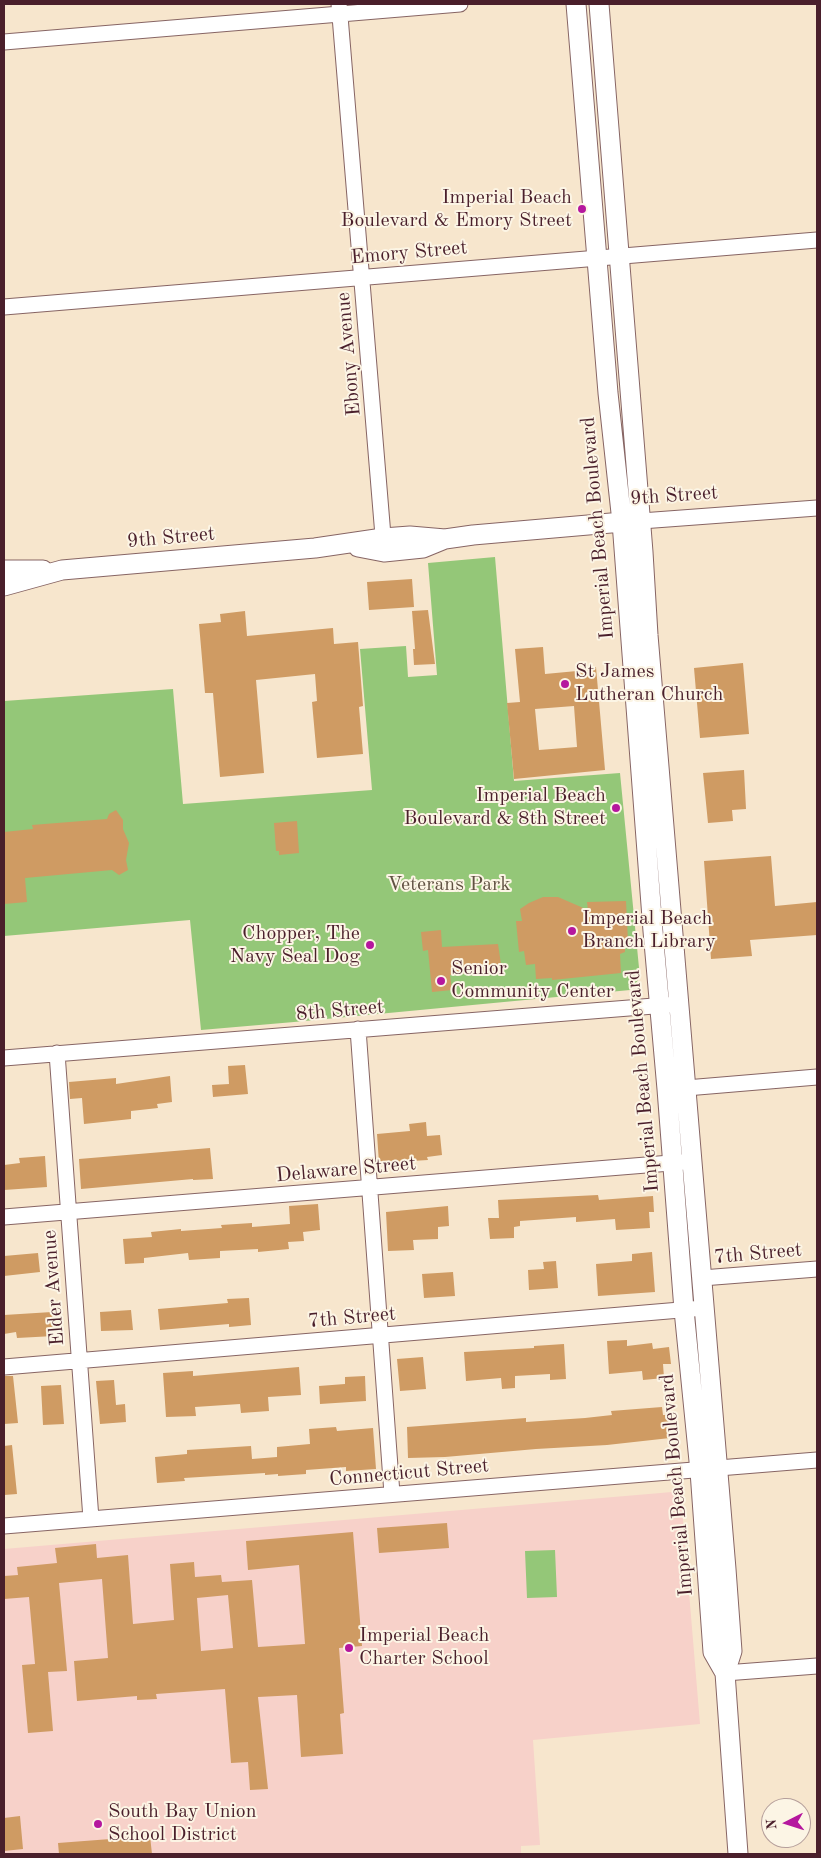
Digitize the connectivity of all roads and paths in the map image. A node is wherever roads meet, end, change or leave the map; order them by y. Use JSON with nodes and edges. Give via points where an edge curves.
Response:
{"nodes":[{"id":1,"x":460,"y":4,"type":"edge"},
{"id":2,"x":576,"y":4,"type":"edge"},
{"id":3,"x":599,"y":4,"type":"edge"},
{"id":4,"x":340,"y":9,"type":"edge"},
{"id":5,"x":4,"y":42,"type":"edge"},
{"id":6,"x":817,"y":240,"type":"edge"},
{"id":7,"x":619,"y":256,"type":"junction"},
{"id":8,"x":598,"y":258,"type":"junction"},
{"id":9,"x":362,"y":277,"type":"junction"},
{"id":10,"x":4,"y":308,"type":"edge"},
{"id":11,"x":817,"y":508,"type":"edge"},
{"id":12,"x":641,"y":521,"type":"junction"},
{"id":13,"x":622,"y":522,"type":"junction"},
{"id":14,"x":384,"y":545,"type":"junction"},
{"id":15,"x":4,"y":570,"type":"edge"},
{"id":16,"x":62,"y":570,"type":"junction"},
{"id":17,"x":4,"y":586,"type":"edge"},
{"id":18,"x":669,"y":1004,"type":"junction"},
{"id":19,"x":358,"y":1029,"type":"junction"},
{"id":20,"x":57,"y":1053,"type":"junction"},
{"id":21,"x":4,"y":1058,"type":"edge"},
{"id":22,"x":817,"y":1077,"type":"edge"},
{"id":23,"x":686,"y":1088,"type":"junction"},
{"id":24,"x":692,"y":1162,"type":"junction"},
{"id":25,"x":673,"y":1163,"type":"junction"},
{"id":26,"x":369,"y":1188,"type":"junction"},
{"id":27,"x":68,"y":1212,"type":"junction"},
{"id":28,"x":4,"y":1217,"type":"edge"},
{"id":29,"x":817,"y":1269,"type":"edge"},
{"id":30,"x":702,"y":1278,"type":"junction"},
{"id":31,"x":704,"y":1308,"type":"junction"},
{"id":32,"x":684,"y":1310,"type":"junction"},
{"id":33,"x":380,"y":1336,"type":"junction"},
{"id":34,"x":79,"y":1361,"type":"junction"},
{"id":35,"x":4,"y":1367,"type":"edge"},
{"id":36,"x":817,"y":1460,"type":"edge"},
{"id":37,"x":709,"y":1470,"type":"junction"},
{"id":38,"x":392,"y":1494,"type":"junction"},
{"id":39,"x":91,"y":1519,"type":"junction"},
{"id":40,"x":4,"y":1526,"type":"edge"},
{"id":41,"x":817,"y":1666,"type":"edge"},
{"id":42,"x":725,"y":1673,"type":"junction"},
{"id":43,"x":738,"y":1854,"type":"edge"}],
"edges":[{"from":1,"to":4,"type":"street"},
{"from":2,"to":8,"type":"main road","name":"Imperial Beach Boulevard"},
{"from":3,"to":7,"type":"main road","name":"Imperial Beach Boulevard"},
{"from":4,"to":5,"type":"street"},
{"from":4,"to":9,"type":"street","name":"Ebony Avenue"},
{"from":6,"to":7,"type":"street","name":"Emory Street"},
{"from":7,"to":8,"type":"street","name":"Emory Street"},
{"from":7,"to":12,"type":"main road","name":"Imperial Beach Boulevard"},
{"from":8,"to":9,"type":"street","name":"Emory Street"},
{"from":8,"to":13,"type":"main road","name":"Imperial Beach Boulevard"},
{"from":9,"to":10,"type":"street","name":"Emory Street"},
{"from":9,"to":14,"type":"street","name":"Ebony Avenue"},
{"from":11,"to":12,"type":"street","name":"9th Street"},
{"from":12,"to":13,"type":"main road","name":"9th Street"},
{"from":12,"to":18,"type":"main road","name":"Imperial Beach Boulevard"},
{"from":13,"to":14,"type":"main road","name":"9th Street","via":[[481,534],[445,539],[423,548]]},
{"from":13,"to":18,"type":"main road","name":"Imperial Beach Boulevard","via":[[653,931]]},
{"from":14,"to":16,"type":"main road","name":"9th Street","via":[[345,545]]},
{"from":15,"to":16,"type":"main road"},
{"from":16,"to":17,"type":"main road","name":"9th Street"},
{"from":18,"to":19,"type":"street","name":"8th Street"},
{"from":18,"to":23,"type":"main road","name":"Imperial Beach Boulevard"},
{"from":18,"to":25,"type":"main road","name":"Imperial Beach Boulevard"},
{"from":19,"to":20,"type":"street","name":"8th Street"},
{"from":19,"to":26,"type":"street"},
{"from":20,"to":21,"type":"street","name":"8th Street"},
{"from":20,"to":27,"type":"street","name":"Elder Avenue"},
{"from":22,"to":23,"type":"street"},
{"from":23,"to":24,"type":"main road","name":"Imperial Beach Boulevard"},
{"from":24,"to":25,"type":"street","name":"Delaware Street"},
{"from":24,"to":30,"type":"main road","name":"Imperial Beach Boulevard"},
{"from":25,"to":26,"type":"street","name":"Delaware Street"},
{"from":25,"to":32,"type":"main road","name":"Imperial Beach Boulevard"},
{"from":26,"to":27,"type":"street","name":"Delaware Street"},
{"from":26,"to":33,"type":"street"},
{"from":27,"to":28,"type":"street","name":"Delaware Street"},
{"from":27,"to":34,"type":"street","name":"Elder Avenue"},
{"from":29,"to":30,"type":"street","name":"7th Street"},
{"from":30,"to":31,"type":"main road","name":"Imperial Beach Boulevard"},
{"from":31,"to":32,"type":"street","name":"7th Street"},
{"from":31,"to":37,"type":"main road","name":"Imperial Beach Boulevard"},
{"from":32,"to":33,"type":"street","name":"7th Street"},
{"from":32,"to":37,"type":"main road","name":"Imperial Beach Boulevard"},
{"from":33,"to":34,"type":"street","name":"7th Street"},
{"from":33,"to":38,"type":"street"},
{"from":34,"to":35,"type":"street","name":"7th Street"},
{"from":34,"to":39,"type":"street","name":"Elder Avenue"},
{"from":36,"to":37,"type":"street","name":"Connecticut Street"},
{"from":37,"to":38,"type":"street","name":"Connecticut Street"},
{"from":37,"to":42,"type":"main road","name":"Imperial Beach Boulevard","via":[[732,1651]]},
{"from":38,"to":39,"type":"street","name":"Connecticut Street"},
{"from":39,"to":40,"type":"street","name":"Connecticut Street"},
{"from":41,"to":42,"type":"street"},
{"from":42,"to":43,"type":"main road","name":"Imperial Beach Boulevard"}]}
